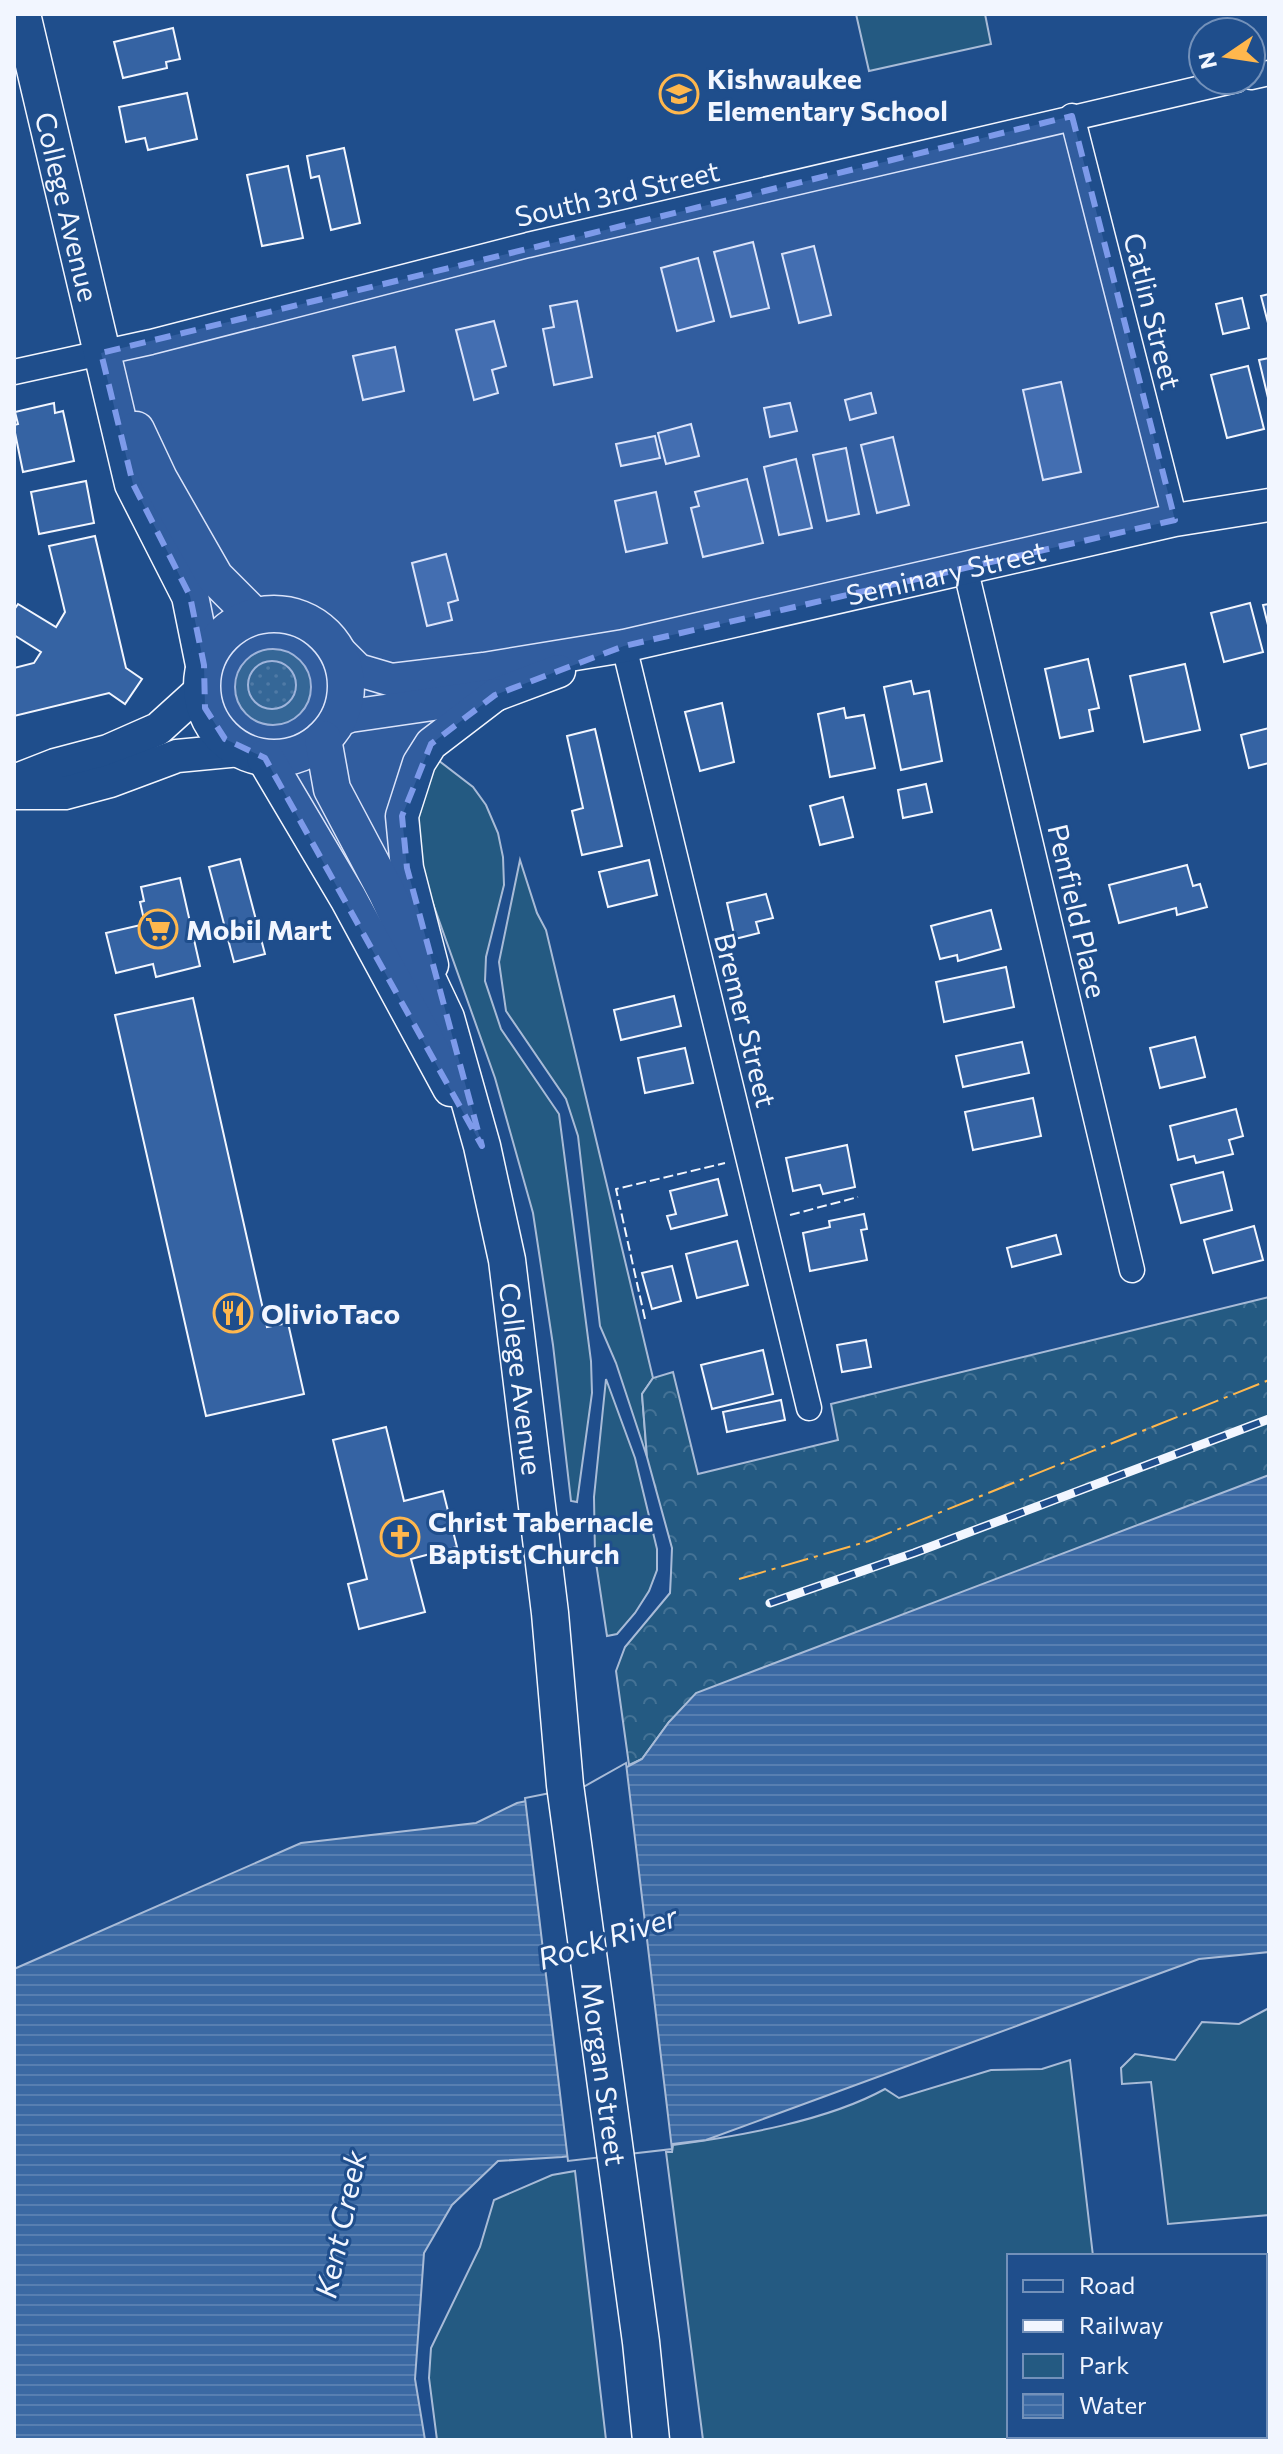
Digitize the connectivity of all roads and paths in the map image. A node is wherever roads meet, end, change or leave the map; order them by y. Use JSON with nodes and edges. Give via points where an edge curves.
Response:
{"nodes":[{"id":1,"x":22,"y":14,"type":"edge"},
{"id":2,"x":1187,"y":91,"type":"edge"},
{"id":3,"x":1072,"y":116,"type":"junction"},
{"id":4,"x":101,"y":353,"type":"junction"},
{"id":5,"x":14,"y":372,"type":"edge"},
{"id":6,"x":1269,"y":505,"type":"edge"},
{"id":7,"x":1175,"y":520,"type":"junction"},
{"id":8,"x":965,"y":567,"type":"junction"},
{"id":9,"x":254,"y":616,"type":"junction"},
{"id":10,"x":334,"y":646,"type":"junction"},
{"id":11,"x":624,"y":646,"type":"junction"},
{"id":12,"x":203,"y":678,"type":"junction"},
{"id":13,"x":495,"y":695,"type":"junction"},
{"id":14,"x":330,"y":730,"type":"junction"},
{"id":15,"x":253,"y":754,"type":"junction"},
{"id":16,"x":14,"y":781,"type":"edge"},
{"id":17,"x":14,"y":793,"type":"edge"},
{"id":18,"x":446,"y":1018,"type":"junction"},
{"id":19,"x":482,"y":1146,"type":"junction"},
{"id":20,"x":1132,"y":1270,"type":"dead end"},
{"id":21,"x":809,"y":1408,"type":"dead end"},
{"id":22,"x":550,"y":1613,"type":"joint"},
{"id":23,"x":651,"y":2440,"type":"edge"}],
"edges":[{"from":1,"to":4,"type":"main road","name":"College Avenue"},
{"from":2,"to":3,"type":"street","name":"South 3rd Street"},
{"from":3,"to":4,"type":"street","name":"South 3rd Street"},
{"from":3,"to":7,"type":"street","name":"Catlin Street"},
{"from":4,"to":5,"type":"street","name":"South 3rd Street"},
{"from":4,"to":9,"type":"main road","name":"College Avenue","via":[[159,479],[215,577]]},
{"from":4,"to":12,"type":"main road","name":"College Avenue","via":[[133,484],[190,596]]},
{"from":6,"to":7,"type":"street","name":"Seminary Street"},
{"from":7,"to":8,"type":"street","name":"Seminary Street"},
{"from":8,"to":11,"type":"street","name":"Seminary Street"},
{"from":8,"to":20,"type":"street","name":"Penfield Place"},
{"from":9,"to":10,"type":"main road","via":[[299,618]]},
{"from":9,"to":12,"type":"main road","via":[[232,626],[215,644]]},
{"from":10,"to":11,"type":"street","name":"Seminary Street","via":[[358,670],[392,680]]},
{"from":10,"to":14,"type":"main road","name":"College Avenue","via":[[346,683],[344,703]]},
{"from":11,"to":13,"type":"street","name":"Seminary Street"},
{"from":11,"to":21,"type":"street","name":"Bremer Street"},
{"from":12,"to":15,"type":"main road","name":"College Avenue","via":[[205,708],[213,725],[225,739]]},
{"from":12,"to":16,"type":"street","via":[[158,729]]},
{"from":13,"to":14,"type":"street","name":"Seminary Street","via":[[350,716]]},
{"from":13,"to":18,"type":"street","via":[[431,744],[419,763],[402,816],[407,868]]},
{"from":14,"to":15,"type":"main road","via":[[306,751],[285,757]]},
{"from":14,"to":18,"type":"main road","name":"College Avenue","via":[[332,789]]},
{"from":15,"to":17,"type":"street","via":[[177,756],[65,793]]},
{"from":15,"to":19,"type":"main road","name":"College Avenue","via":[[348,898]]},
{"from":18,"to":19,"type":"main road","name":"College Avenue"},
{"from":19,"to":22,"type":"main road","name":"College Avenue","via":[[507,1260]]},
{"from":22,"to":23,"type":"main road","name":"Morgan Street","via":[[565,1785]]}]}
